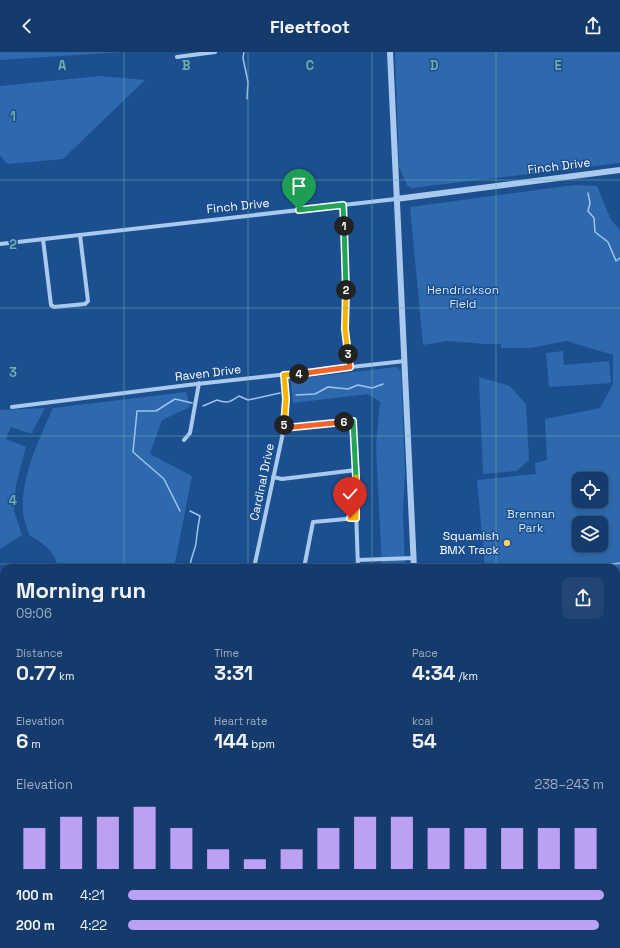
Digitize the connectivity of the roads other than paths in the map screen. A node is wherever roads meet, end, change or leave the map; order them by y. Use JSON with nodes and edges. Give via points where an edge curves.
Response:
{"nodes":[{"id":1,"x":215,"y":52,"type":"edge"},
{"id":2,"x":390,"y":52,"type":"edge"},
{"id":3,"x":177,"y":57,"type":"dead end"},
{"id":4,"x":620,"y":170,"type":"edge"},
{"id":5,"x":396,"y":198,"type":"junction"},
{"id":6,"x":343,"y":205,"type":"junction"},
{"id":7,"x":80,"y":235,"type":"junction"},
{"id":8,"x":43,"y":239,"type":"junction"},
{"id":9,"x":0,"y":244,"type":"edge"},
{"id":10,"x":406,"y":361,"type":"junction"},
{"id":11,"x":350,"y":367,"type":"junction"},
{"id":12,"x":284,"y":375,"type":"junction"},
{"id":13,"x":199,"y":383,"type":"junction"},
{"id":14,"x":12,"y":407,"type":"dead end"},
{"id":15,"x":284,"y":428,"type":"junction"},
{"id":16,"x":184,"y":440,"type":"dead end"},
{"id":17,"x":356,"y":470,"type":"junction"},
{"id":18,"x":273,"y":477,"type":"junction"},
{"id":19,"x":356,"y":518,"type":"junction"},
{"id":20,"x":414,"y":558,"type":"junction"},
{"id":21,"x":358,"y":560,"type":"junction"},
{"id":22,"x":255,"y":564,"type":"edge"},
{"id":23,"x":305,"y":564,"type":"edge"},
{"id":24,"x":358,"y":564,"type":"edge"},
{"id":25,"x":414,"y":564,"type":"edge"}],
"edges":[{"from":1,"to":3,"type":"street"},
{"from":2,"to":5,"type":"street"},
{"from":4,"to":5,"type":"street","name":"Finch Drive"},
{"from":5,"to":6,"type":"street","name":"Finch Drive"},
{"from":5,"to":10,"type":"street"},
{"from":6,"to":7,"type":"street","name":"Finch Drive"},
{"from":6,"to":11,"type":"street","via":[[345,329]]},
{"from":7,"to":8,"type":"street","name":"Finch Drive"},
{"from":7,"to":8,"type":"street","via":[[88,301],[85,304],[54,308],[51,305]]},
{"from":8,"to":9,"type":"street","name":"Finch Drive"},
{"from":10,"to":11,"type":"street","name":"Raven Drive"},
{"from":10,"to":20,"type":"street"},
{"from":11,"to":12,"type":"street","name":"Raven Drive"},
{"from":12,"to":13,"type":"street","name":"Raven Drive"},
{"from":12,"to":15,"type":"street","name":"Cardinal Drive"},
{"from":13,"to":14,"type":"street","name":"Raven Drive"},
{"from":13,"to":16,"type":"street","via":[[190,433]]},
{"from":15,"to":17,"type":"street","via":[[353,421]]},
{"from":15,"to":18,"type":"street","name":"Cardinal Drive"},
{"from":17,"to":18,"type":"street","via":[[282,479]]},
{"from":17,"to":19,"type":"street"},
{"from":18,"to":22,"type":"street","name":"Cardinal Drive"},
{"from":19,"to":21,"type":"street"},
{"from":19,"to":23,"type":"street","via":[[313,522]]},
{"from":20,"to":21,"type":"street"},
{"from":20,"to":25,"type":"street"},
{"from":21,"to":24,"type":"street"}]}
